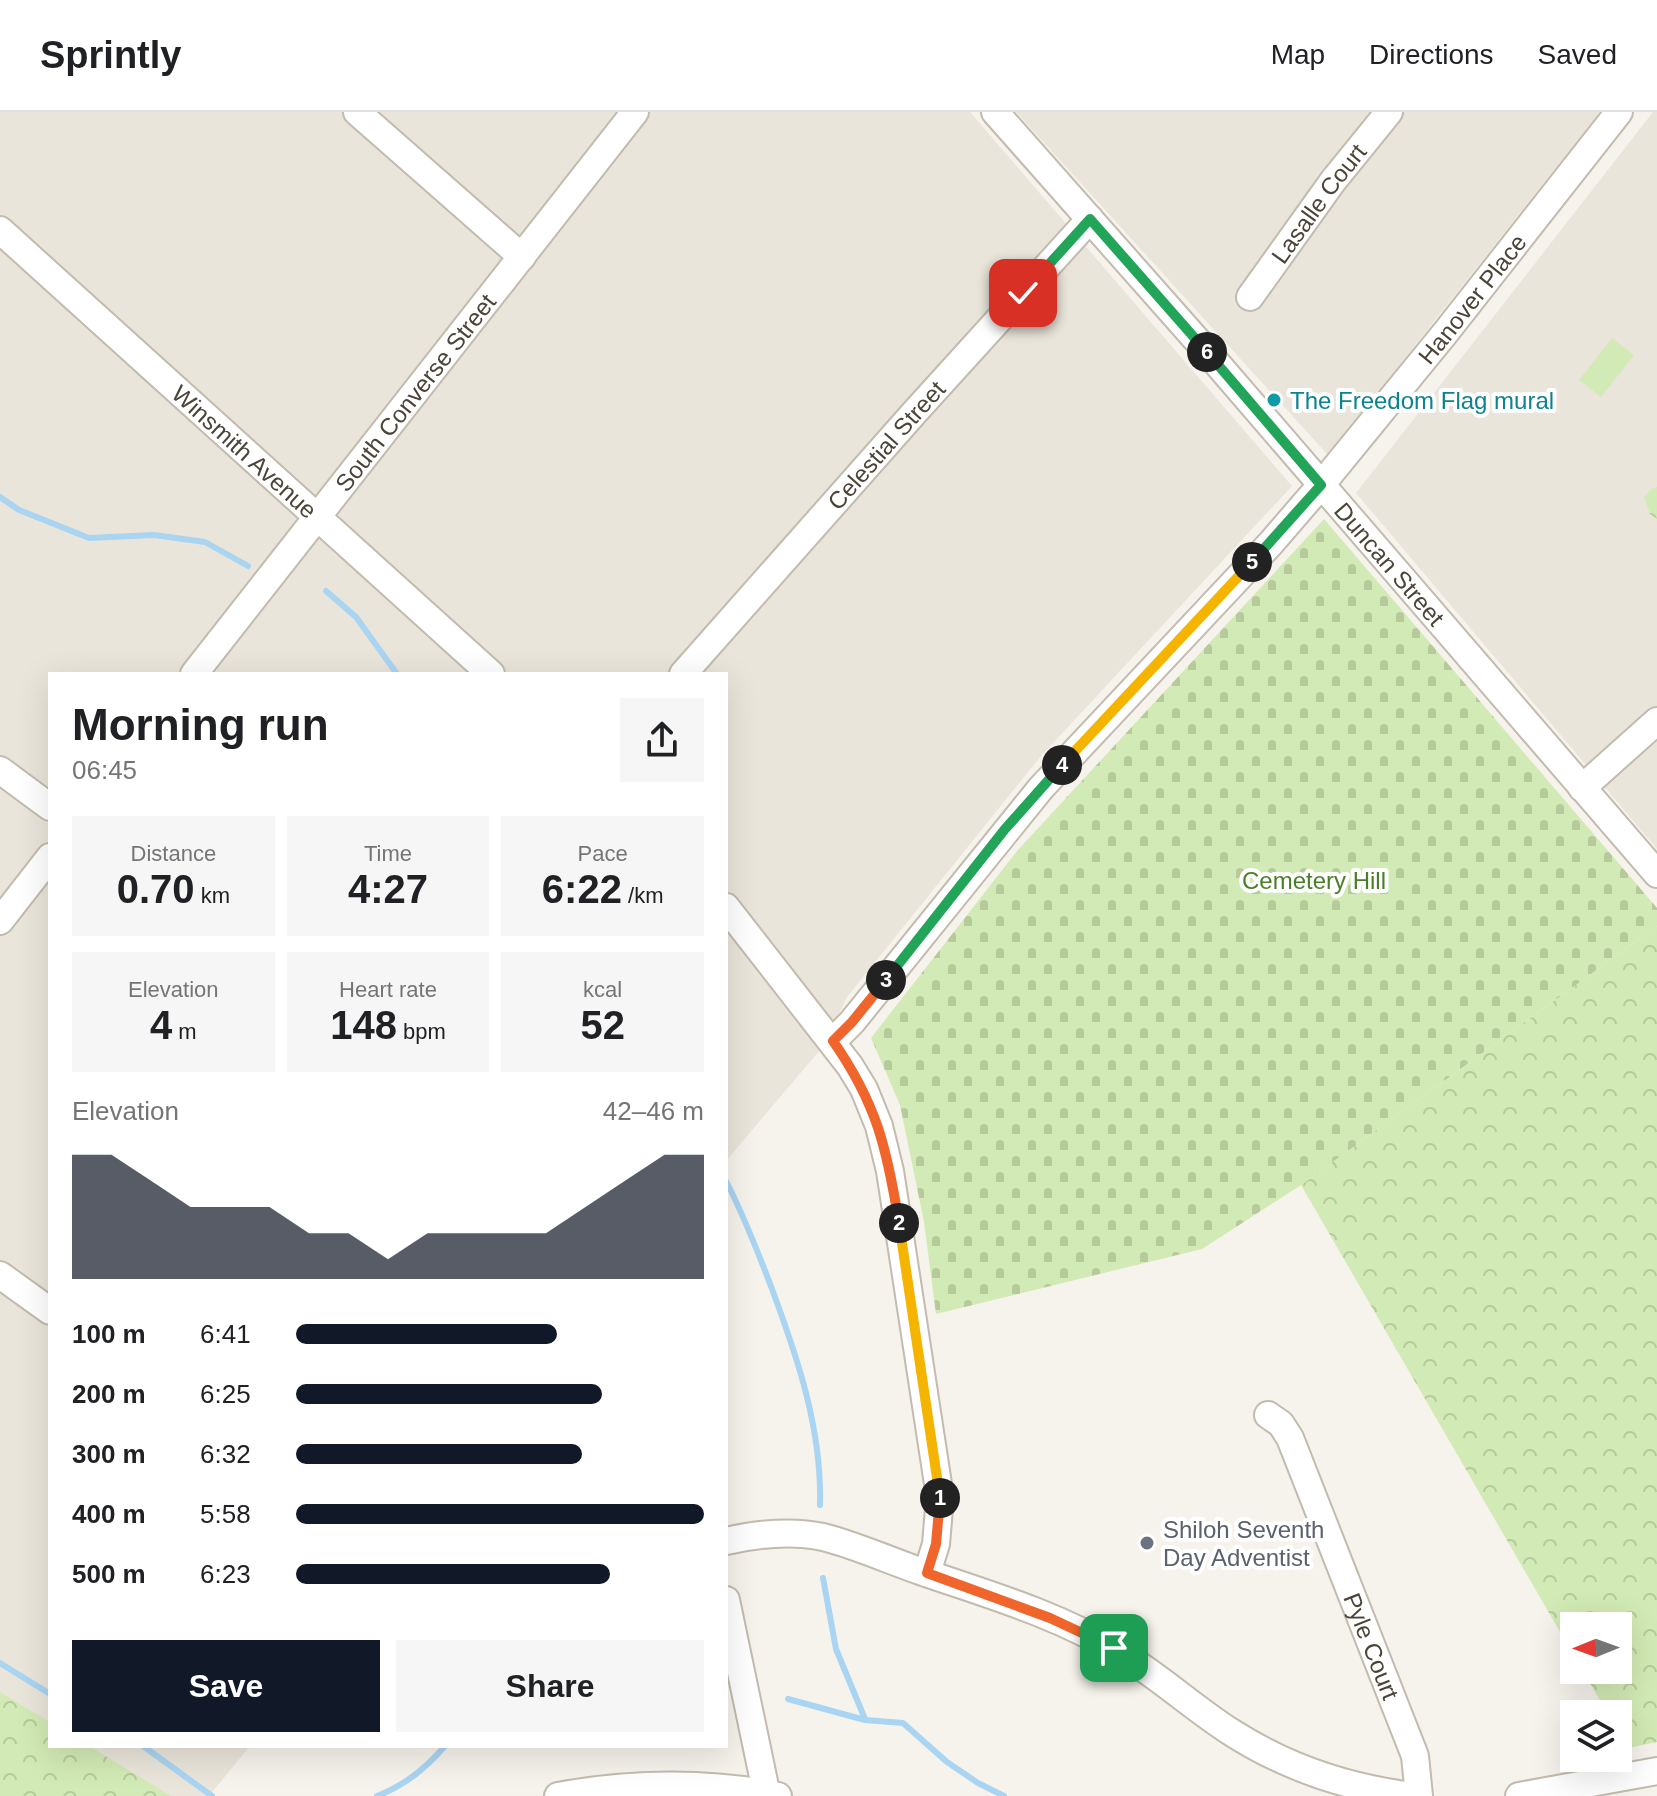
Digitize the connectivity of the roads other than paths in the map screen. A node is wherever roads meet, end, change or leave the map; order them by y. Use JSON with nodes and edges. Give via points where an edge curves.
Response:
{"nodes":[{"id":1,"x":357,"y":112,"type":"edge"},
{"id":2,"x":635,"y":112,"type":"edge"},
{"id":3,"x":1389,"y":112,"type":"edge"},
{"id":4,"x":1619,"y":112,"type":"edge"},
{"id":5,"x":1004,"y":115,"type":"edge"},
{"id":6,"x":1090,"y":219,"type":"junction"},
{"id":7,"x":0,"y":230,"type":"edge"},
{"id":8,"x":522,"y":257,"type":"junction"},
{"id":9,"x":1250,"y":297,"type":"dead end"},
{"id":10,"x":1321,"y":485,"type":"junction"},
{"id":11,"x":317,"y":517,"type":"junction"},
{"id":12,"x":196,"y":672,"type":"edge"},
{"id":13,"x":489,"y":672,"type":"edge"},
{"id":14,"x":685,"y":672,"type":"edge"},
{"id":15,"x":1657,"y":721,"type":"edge"},
{"id":16,"x":0,"y":770,"type":"edge"},
{"id":17,"x":1582,"y":788,"type":"junction"},
{"id":18,"x":48,"y":806,"type":"edge"},
{"id":19,"x":48,"y":860,"type":"edge"},
{"id":20,"x":1657,"y":874,"type":"edge"},
{"id":21,"x":728,"y":910,"type":"edge"},
{"id":22,"x":0,"y":921,"type":"edge"},
{"id":23,"x":833,"y":1041,"type":"junction"},
{"id":24,"x":0,"y":1275,"type":"edge"},
{"id":25,"x":48,"y":1310,"type":"edge"},
{"id":26,"x":1268,"y":1415,"type":"dead end"},
{"id":27,"x":728,"y":1541,"type":"edge"},
{"id":28,"x":927,"y":1573,"type":"junction"},
{"id":29,"x":728,"y":1609,"type":"edge"},
{"id":30,"x":1657,"y":1771,"type":"edge"},
{"id":31,"x":770,"y":1795,"type":"edge"},
{"id":32,"x":558,"y":1796,"type":"edge"},
{"id":33,"x":1416,"y":1796,"type":"edge"},
{"id":34,"x":1519,"y":1796,"type":"edge"}],
"edges":[{"from":1,"to":8,"type":"street"},
{"from":2,"to":8,"type":"street","name":"South Converse Street"},
{"from":3,"to":9,"type":"street","name":"Lasalle Court"},
{"from":4,"to":10,"type":"street","name":"Hanover Place"},
{"from":5,"to":6,"type":"street","name":"Duncan Street"},
{"from":6,"to":10,"type":"street","name":"Duncan Street"},
{"from":6,"to":14,"type":"street","name":"Celestial Street"},
{"from":7,"to":11,"type":"street","name":"Winsmith Avenue"},
{"from":8,"to":11,"type":"street","name":"South Converse Street"},
{"from":10,"to":17,"type":"street","name":"Duncan Street"},
{"from":10,"to":23,"type":"street","name":"Hanover Place","via":[[1041,788]]},
{"from":11,"to":12,"type":"street","name":"South Converse Street"},
{"from":11,"to":13,"type":"street","name":"Winsmith Avenue"},
{"from":15,"to":17,"type":"street"},
{"from":16,"to":18,"type":"street"},
{"from":17,"to":20,"type":"street","name":"Duncan Street"},
{"from":19,"to":22,"type":"street"},
{"from":21,"to":23,"type":"street"},
{"from":23,"to":28,"type":"street","via":[[864,1089],[890,1171],[940,1497]]},
{"from":24,"to":25,"type":"street"},
{"from":26,"to":33,"type":"street","name":"Pyle Court","via":[[1287,1431],[1415,1756]]},
{"from":27,"to":28,"type":"street","via":[[771,1534],[822,1537]]},
{"from":28,"to":33,"type":"street","via":[[1050,1618],[1114,1648],[1229,1731],[1306,1771],[1348,1785]]},
{"from":29,"to":31,"type":"street"},
{"from":30,"to":34,"type":"street"},
{"from":31,"to":32,"type":"street","via":[[671,1785]]}]}
